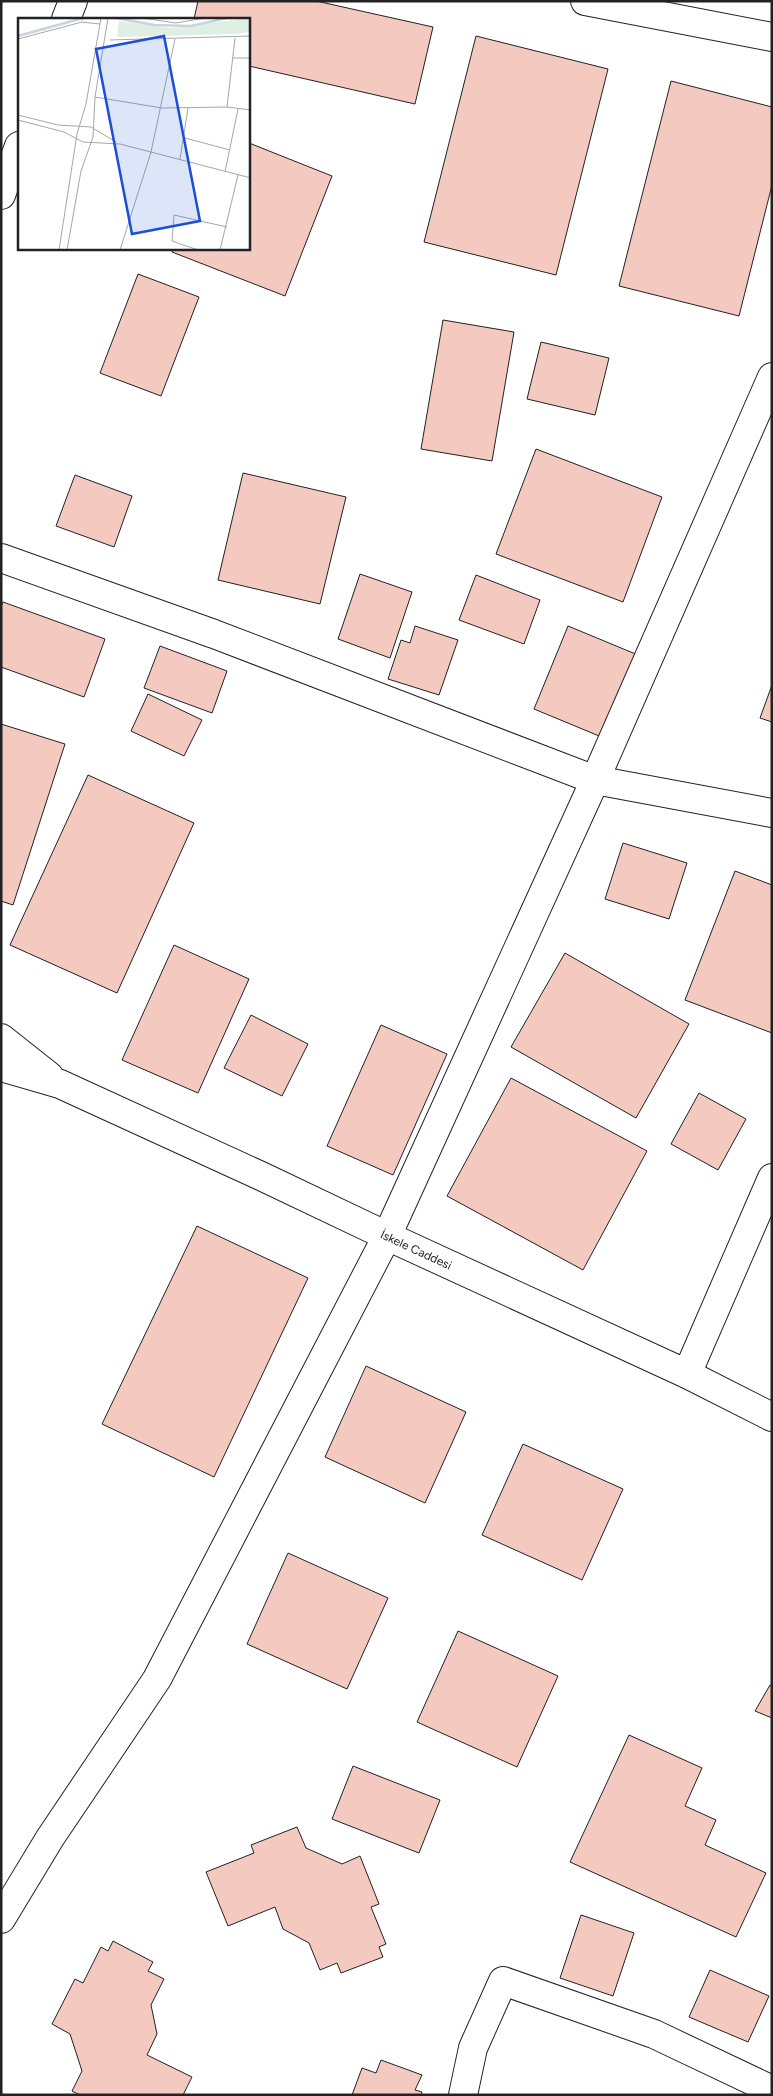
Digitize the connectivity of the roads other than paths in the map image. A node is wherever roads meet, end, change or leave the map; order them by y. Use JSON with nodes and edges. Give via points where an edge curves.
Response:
{"nodes":[{"id":1,"x":73,"y":1,"type":"edge"},
{"id":2,"x":585,"y":1,"type":"edge"},
{"id":3,"x":66,"y":18,"type":"edge"},
{"id":4,"x":772,"y":38,"type":"edge"},
{"id":5,"x":18,"y":149,"type":"edge"},
{"id":6,"x":1,"y":195,"type":"edge"},
{"id":7,"x":772,"y":377,"type":"edge"},
{"id":8,"x":1,"y":558,"type":"edge"},
{"id":9,"x":595,"y":780,"type":"junction"},
{"id":10,"x":772,"y":813,"type":"edge"},
{"id":11,"x":1,"y":1038,"type":"edge"},
{"id":12,"x":1,"y":1067,"type":"edge"},
{"id":13,"x":60,"y":1084,"type":"junction"},
{"id":14,"x":772,"y":1178,"type":"edge"},
{"id":15,"x":387,"y":1236,"type":"junction"},
{"id":16,"x":687,"y":1374,"type":"junction"},
{"id":17,"x":772,"y":1417,"type":"edge"},
{"id":18,"x":1,"y":1919,"type":"edge"},
{"id":19,"x":772,"y":2090,"type":"edge"},
{"id":20,"x":463,"y":2095,"type":"edge"}],
"edges":[{"from":1,"to":3,"type":"main road"},
{"from":2,"to":4,"type":"main road"},
{"from":5,"to":6,"type":"main road"},
{"from":7,"to":9,"type":"main road"},
{"from":8,"to":9,"type":"main road","via":[[214,634]]},
{"from":9,"to":10,"type":"main road"},
{"from":9,"to":15,"type":"main road"},
{"from":11,"to":13,"type":"main road"},
{"from":12,"to":13,"type":"main road"},
{"from":13,"to":15,"type":"main road","name":"İskele Caddesi"},
{"from":14,"to":16,"type":"main road"},
{"from":15,"to":16,"type":"main road","name":"İskele Caddesi"},
{"from":15,"to":18,"type":"main road","via":[[157,1679],[50,1838]]},
{"from":16,"to":17,"type":"main road","name":"İskele Caddesi"},
{"from":19,"to":20,"type":"main road","via":[[654,2034],[503,1981],[473,2048]]}]}
